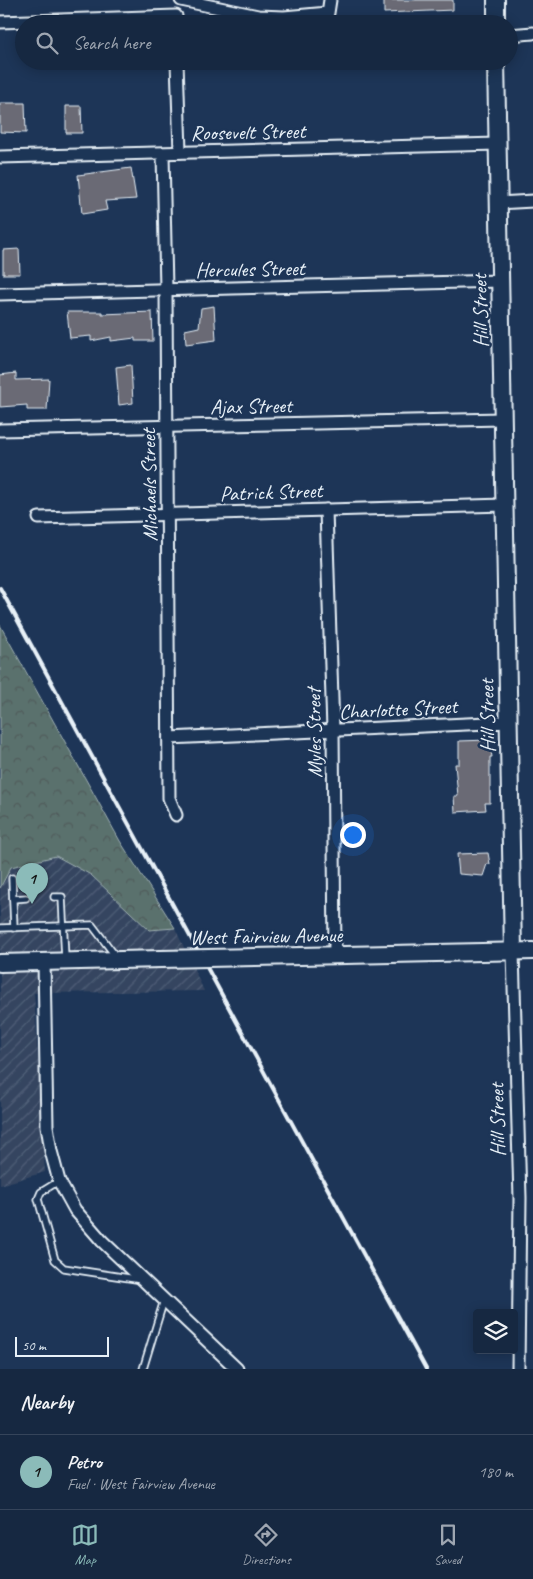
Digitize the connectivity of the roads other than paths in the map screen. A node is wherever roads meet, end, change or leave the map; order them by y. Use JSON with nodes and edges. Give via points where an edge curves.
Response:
{"nodes":[{"id":1,"x":180,"y":0,"type":"edge"},
{"id":2,"x":330,"y":0,"type":"edge"},
{"id":3,"x":496,"y":0,"type":"edge"},
{"id":4,"x":177,"y":15,"type":"edge"},
{"id":5,"x":253,"y":15,"type":"edge"},
{"id":6,"x":306,"y":15,"type":"edge"},
{"id":7,"x":496,"y":15,"type":"edge"},
{"id":8,"x":0,"y":22,"type":"edge"},
{"id":9,"x":15,"y":22,"type":"edge"},
{"id":10,"x":533,"y":33,"type":"edge"},
{"id":11,"x":518,"y":34,"type":"edge"},
{"id":12,"x":177,"y":70,"type":"edge"},
{"id":13,"x":496,"y":70,"type":"edge"},
{"id":14,"x":498,"y":144,"type":"junction"},
{"id":15,"x":180,"y":152,"type":"junction"},
{"id":16,"x":163,"y":154,"type":"junction"},
{"id":17,"x":0,"y":157,"type":"edge"},
{"id":18,"x":533,"y":201,"type":"edge"},
{"id":19,"x":499,"y":203,"type":"junction"},
{"id":20,"x":501,"y":281,"type":"junction"},
{"id":21,"x":166,"y":289,"type":"junction"},
{"id":22,"x":0,"y":294,"type":"edge"},
{"id":23,"x":502,"y":420,"type":"junction"},
{"id":24,"x":167,"y":427,"type":"junction"},
{"id":25,"x":0,"y":430,"type":"edge"},
{"id":26,"x":504,"y":505,"type":"junction"},
{"id":27,"x":326,"y":510,"type":"junction"},
{"id":28,"x":168,"y":514,"type":"junction"},
{"id":29,"x":39,"y":518,"type":"dead end"},
{"id":30,"x":509,"y":722,"type":"junction"},
{"id":31,"x":333,"y":730,"type":"junction"},
{"id":32,"x":169,"y":738,"type":"junction"},
{"id":33,"x":176,"y":815,"type":"dead end"},
{"id":34,"x":12,"y":878,"type":"dead end"},
{"id":35,"x":54,"y":897,"type":"dead end"},
{"id":36,"x":13,"y":898,"type":"junction"},
{"id":37,"x":26,"y":898,"type":"dead end"},
{"id":38,"x":63,"y":926,"type":"junction"},
{"id":39,"x":0,"y":928,"type":"edge"},
{"id":40,"x":14,"y":928,"type":"junction"},
{"id":41,"x":533,"y":951,"type":"edge"},
{"id":42,"x":514,"y":952,"type":"junction"},
{"id":43,"x":336,"y":955,"type":"junction"},
{"id":44,"x":118,"y":960,"type":"junction"},
{"id":45,"x":65,"y":961,"type":"junction"},
{"id":46,"x":44,"y":962,"type":"junction"},
{"id":47,"x":0,"y":963,"type":"edge"},
{"id":48,"x":59,"y":1181,"type":"junction"},
{"id":49,"x":143,"y":1280,"type":"junction"},
{"id":50,"x":164,"y":1300,"type":"junction"},
{"id":51,"x":143,"y":1369,"type":"edge"},
{"id":52,"x":237,"y":1369,"type":"edge"},
{"id":53,"x":518,"y":1369,"type":"edge"}],
"edges":[{"from":1,"to":4,"type":"street"},
{"from":1,"to":5,"type":"street"},
{"from":2,"to":6,"type":"street","via":[[328,13]]},
{"from":3,"to":7,"type":"street"},
{"from":8,"to":9,"type":"street"},
{"from":10,"to":11,"type":"street"},
{"from":12,"to":15,"type":"street"},
{"from":13,"to":14,"type":"street","name":"Hill Street"},
{"from":14,"to":15,"type":"street","name":"Roosevelt Street"},
{"from":14,"to":19,"type":"street","name":"Hill Street"},
{"from":15,"to":16,"type":"street","name":"Roosevelt Street"},
{"from":16,"to":17,"type":"street","name":"Roosevelt Street"},
{"from":16,"to":21,"type":"street","name":"Michaels Street"},
{"from":18,"to":19,"type":"street"},
{"from":19,"to":20,"type":"street","name":"Hill Street"},
{"from":20,"to":21,"type":"street","name":"Hercules Street"},
{"from":20,"to":23,"type":"street","name":"Hill Street"},
{"from":21,"to":22,"type":"street","name":"Hercules Street"},
{"from":21,"to":24,"type":"street","name":"Michaels Street"},
{"from":23,"to":24,"type":"street","name":"Ajax Street"},
{"from":23,"to":26,"type":"street","name":"Hill Street"},
{"from":24,"to":25,"type":"street","name":"Ajax Street"},
{"from":24,"to":28,"type":"street","name":"Michaels Street"},
{"from":26,"to":27,"type":"street","name":"Patrick Street"},
{"from":26,"to":30,"type":"street","name":"Hill Street"},
{"from":27,"to":28,"type":"street","name":"Patrick Street"},
{"from":27,"to":31,"type":"street","name":"Myles Street"},
{"from":28,"to":29,"type":"street","name":"Patrick Street"},
{"from":28,"to":32,"type":"street","name":"Michaels Street"},
{"from":30,"to":31,"type":"street","name":"Charlotte Street"},
{"from":30,"to":42,"type":"street","name":"Hill Street"},
{"from":31,"to":32,"type":"street","name":"Charlotte Street"},
{"from":31,"to":43,"type":"street","name":"Myles Street"},
{"from":32,"to":33,"type":"street","name":"Michaels Street","via":[[169,798]]},
{"from":34,"to":36,"type":"lane"},
{"from":35,"to":38,"type":"lane","via":[[62,897]]},
{"from":36,"to":37,"type":"lane"},
{"from":36,"to":40,"type":"lane"},
{"from":38,"to":40,"type":"lane"},
{"from":38,"to":44,"type":"lane","via":[[92,925]]},
{"from":38,"to":45,"type":"lane"},
{"from":39,"to":40,"type":"lane"},
{"from":41,"to":42,"type":"street","name":"West Fairview Avenue"},
{"from":42,"to":43,"type":"street","name":"West Fairview Avenue"},
{"from":42,"to":53,"type":"street","name":"Hill Street","via":[[520,1198]]},
{"from":43,"to":44,"type":"street","name":"West Fairview Avenue","bridge":true},
{"from":44,"to":45,"type":"street","name":"West Fairview Avenue"},
{"from":45,"to":46,"type":"street","name":"West Fairview Avenue"},
{"from":46,"to":47,"type":"street","name":"West Fairview Avenue"},
{"from":46,"to":48,"type":"street","via":[[47,1126]]},
{"from":48,"to":49,"type":"street","via":[[75,1210]]},
{"from":48,"to":49,"type":"lane","via":[[41,1192],[38,1199],[55,1260],[71,1270]]},
{"from":49,"to":50,"type":"street"},
{"from":50,"to":51,"type":"lane"},
{"from":50,"to":52,"type":"street"}]}
